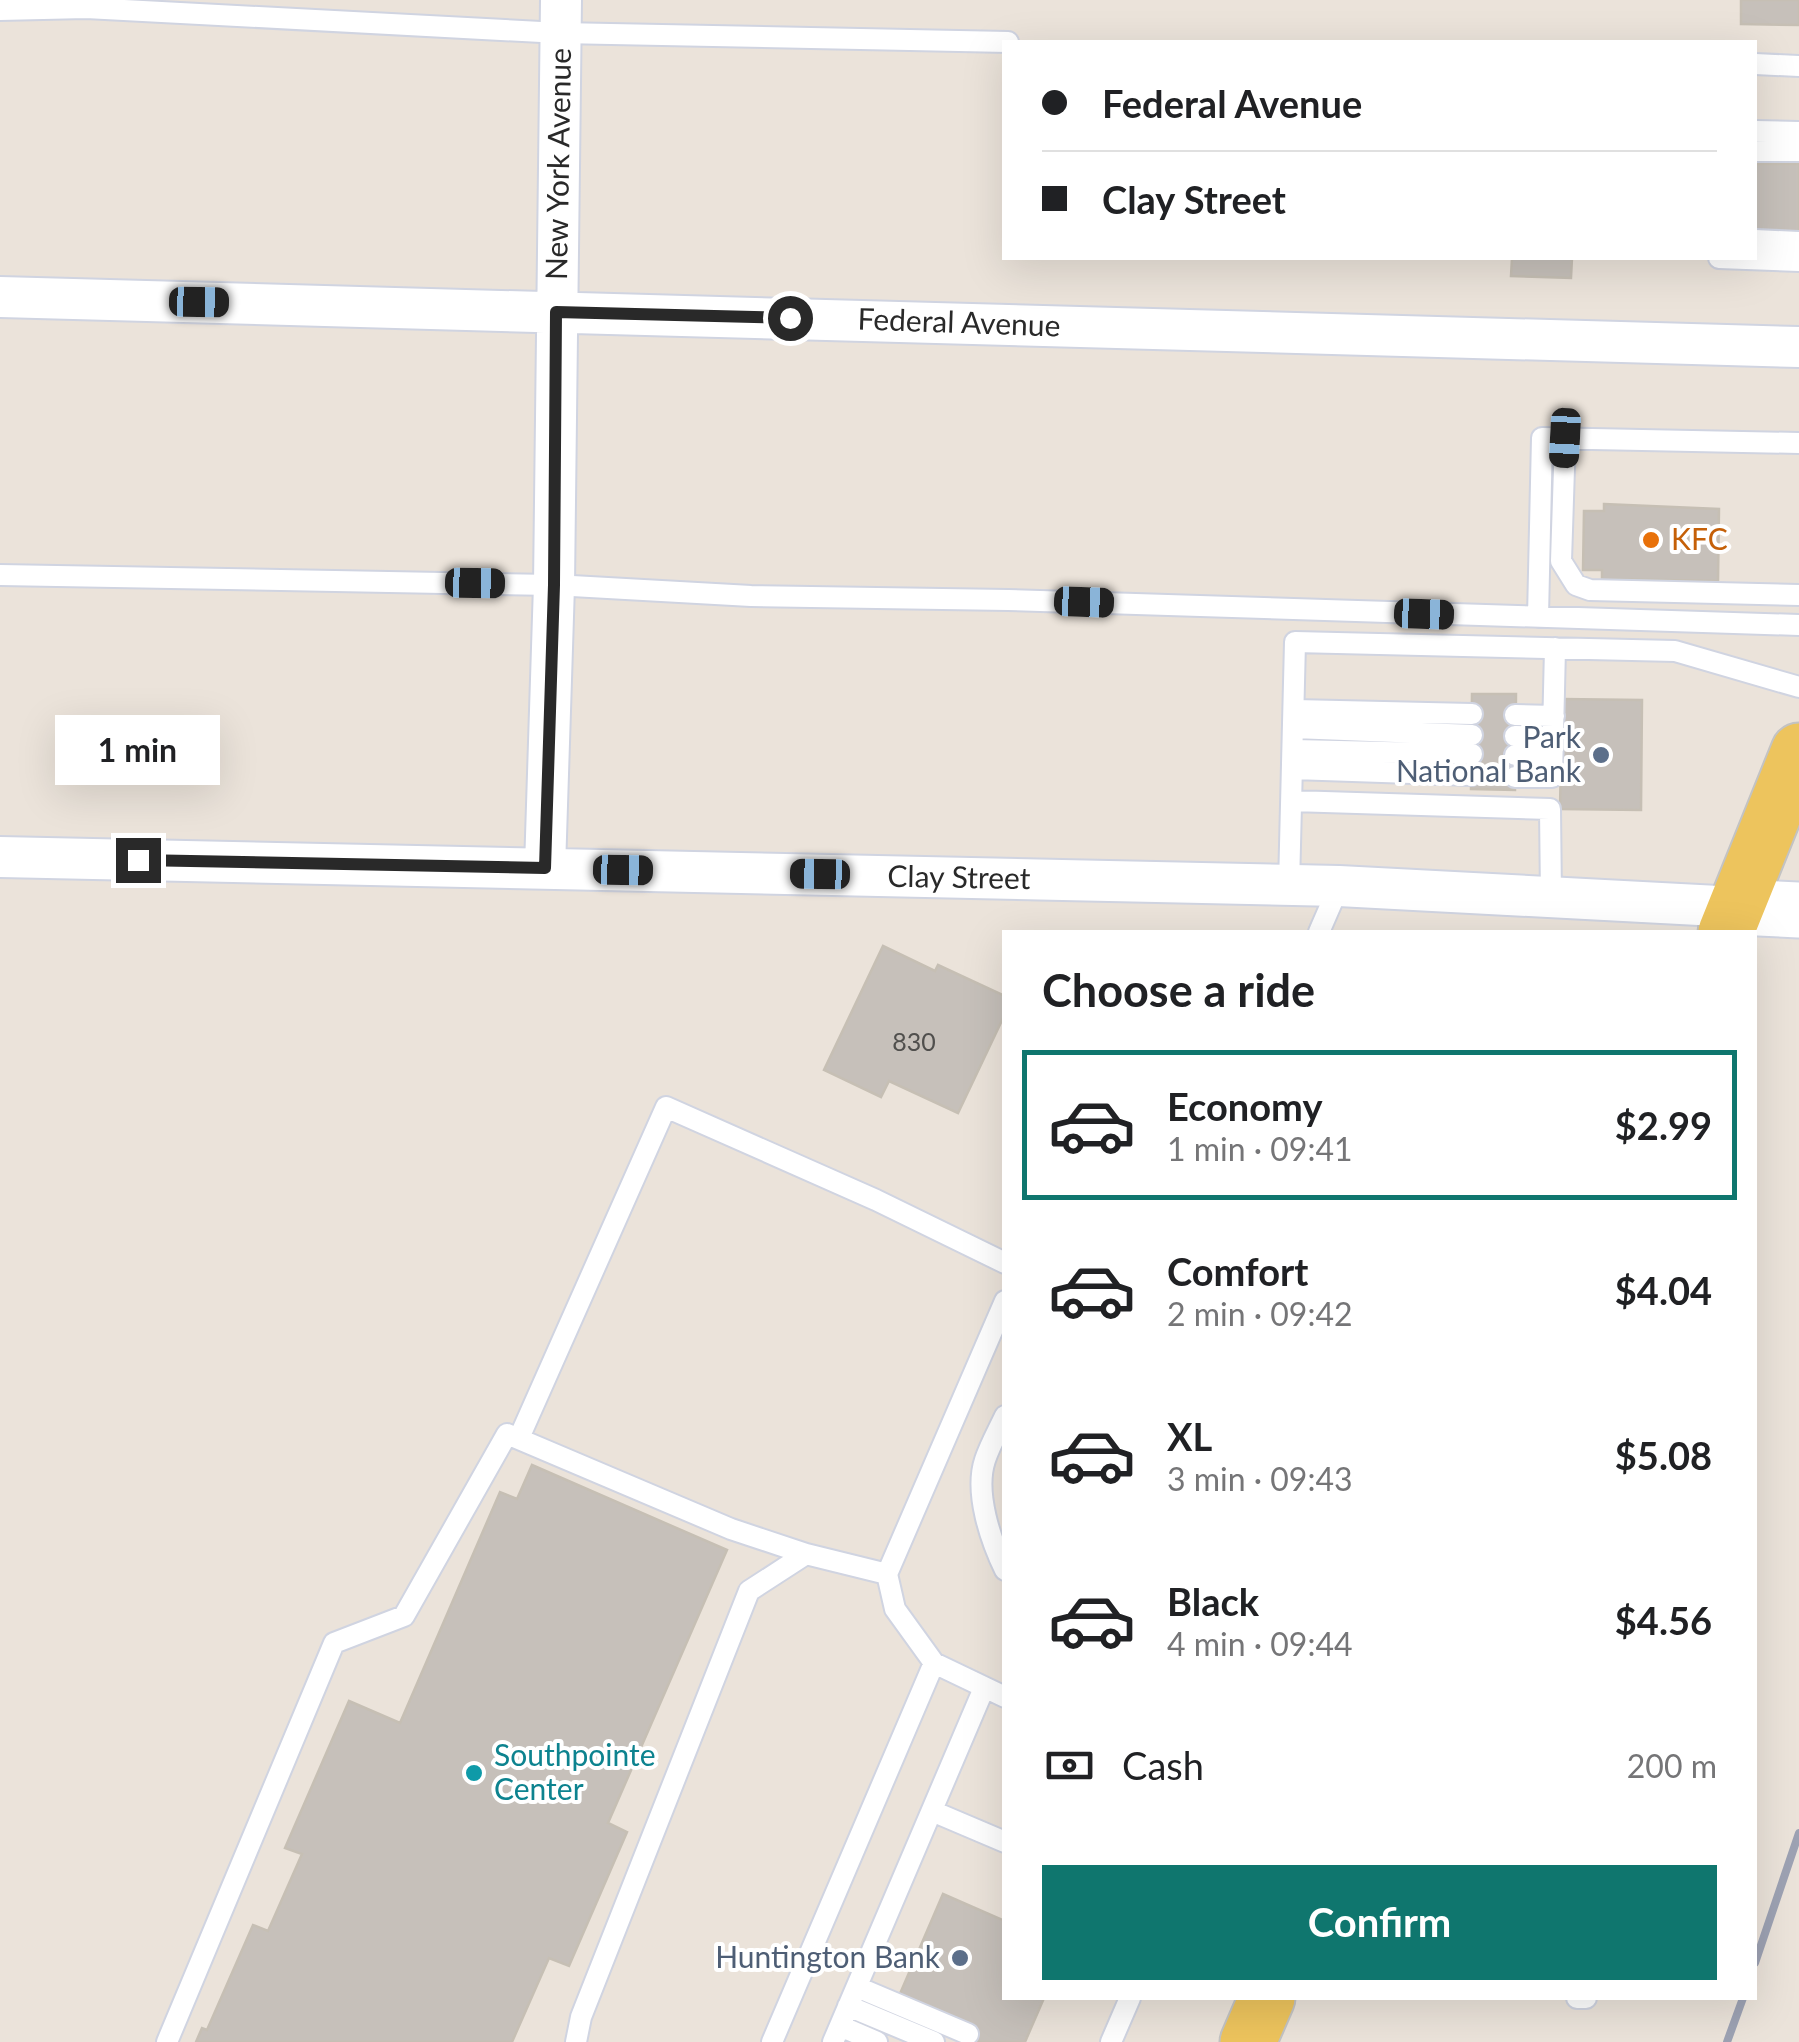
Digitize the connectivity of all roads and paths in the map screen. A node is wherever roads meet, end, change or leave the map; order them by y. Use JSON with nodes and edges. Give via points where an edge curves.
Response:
{"nodes":[{"id":1,"x":0,"y":10,"type":"edge"},
{"id":2,"x":561,"y":17,"type":"edge"},
{"id":3,"x":1002,"y":42,"type":"edge"},
{"id":4,"x":1757,"y":64,"type":"edge"},
{"id":5,"x":1799,"y":66,"type":"edge"},
{"id":6,"x":1757,"y":131,"type":"edge"},
{"id":7,"x":1799,"y":132,"type":"edge"},
{"id":8,"x":1757,"y":152,"type":"edge"},
{"id":9,"x":1799,"y":152,"type":"edge"},
{"id":10,"x":1757,"y":240,"type":"edge"},
{"id":11,"x":1799,"y":242,"type":"edge"},
{"id":12,"x":1757,"y":260,"type":"edge"},
{"id":13,"x":1799,"y":262,"type":"edge"},
{"id":14,"x":0,"y":297,"type":"edge"},
{"id":15,"x":556,"y":312,"type":"junction"},
{"id":16,"x":1799,"y":347,"type":"edge"},
{"id":17,"x":1565,"y":438,"type":"junction"},
{"id":18,"x":1799,"y":443,"type":"edge"},
{"id":19,"x":0,"y":574,"type":"edge"},
{"id":20,"x":554,"y":585,"type":"junction"},
{"id":21,"x":1799,"y":595,"type":"edge"},
{"id":22,"x":1538,"y":617,"type":"junction"},
{"id":23,"x":1799,"y":625,"type":"edge"},
{"id":24,"x":1555,"y":648,"type":"junction"},
{"id":25,"x":1799,"y":687,"type":"edge"},
{"id":26,"x":1553,"y":736,"type":"junction"},
{"id":27,"x":1294,"y":739,"type":"junction"},
{"id":28,"x":1799,"y":751,"type":"edge"},
{"id":29,"x":1515,"y":776,"type":"dead end"},
{"id":30,"x":1292,"y":802,"type":"junction"},
{"id":31,"x":0,"y":857,"type":"edge"},
{"id":32,"x":545,"y":868,"type":"junction"},
{"id":33,"x":1290,"y":886,"type":"junction"},
{"id":34,"x":1339,"y":886,"type":"junction"},
{"id":35,"x":1551,"y":897,"type":"junction"},
{"id":36,"x":1799,"y":910,"type":"edge"},
{"id":37,"x":1731,"y":920,"type":"edge"},
{"id":38,"x":1320,"y":930,"type":"edge"},
{"id":39,"x":1002,"y":1263,"type":"edge"},
{"id":40,"x":1002,"y":1308,"type":"edge"},
{"id":41,"x":1002,"y":1423,"type":"edge"},
{"id":42,"x":520,"y":1438,"type":"junction"},
{"id":43,"x":997,"y":1530,"type":"edge"},
{"id":44,"x":806,"y":1554,"type":"junction"},
{"id":45,"x":1002,"y":1555,"type":"edge"},
{"id":46,"x":886,"y":1574,"type":"junction"},
{"id":47,"x":934,"y":1663,"type":"junction"},
{"id":48,"x":984,"y":1688,"type":"junction"},
{"id":49,"x":1002,"y":1696,"type":"edge"},
{"id":50,"x":932,"y":1811,"type":"junction"},
{"id":51,"x":1002,"y":1841,"type":"edge"},
{"id":52,"x":1129,"y":2000,"type":"edge"},
{"id":53,"x":1266,"y":2000,"type":"edge"},
{"id":54,"x":844,"y":2015,"type":"edge"},
{"id":55,"x":968,"y":2034,"type":"dead end"},
{"id":56,"x":167,"y":2042,"type":"edge"},
{"id":57,"x":576,"y":2042,"type":"edge"},
{"id":58,"x":772,"y":2042,"type":"edge"},
{"id":59,"x":877,"y":2042,"type":"edge"},
{"id":60,"x":934,"y":2042,"type":"edge"},
{"id":61,"x":1110,"y":2042,"type":"edge"},
{"id":62,"x":1248,"y":2042,"type":"edge"}],
"edges":[{"from":1,"to":2,"type":"lane"},
{"from":2,"to":3,"type":"lane"},
{"from":2,"to":15,"type":"street","name":"New York Avenue"},
{"from":4,"to":5,"type":"lane"},
{"from":6,"to":7,"type":"lane"},
{"from":8,"to":9,"type":"lane"},
{"from":10,"to":11,"type":"lane"},
{"from":12,"to":13,"type":"lane"},
{"from":14,"to":15,"type":"street","name":"Federal Avenue"},
{"from":15,"to":16,"type":"street","name":"Federal Avenue"},
{"from":15,"to":20,"type":"street","name":"New York Avenue"},
{"from":17,"to":18,"type":"lane"},
{"from":17,"to":21,"type":"lane","via":[[1562,561],[1576,586]]},
{"from":17,"to":22,"type":"lane","via":[[1542,438]]},
{"from":19,"to":20,"type":"lane"},
{"from":20,"to":22,"type":"lane"},
{"from":20,"to":32,"type":"street","name":"New York Avenue"},
{"from":22,"to":23,"type":"lane"},
{"from":24,"to":25,"type":"lane","via":[[1675,651]]},
{"from":24,"to":26,"type":"lane"},
{"from":24,"to":27,"type":"lane","via":[[1295,642]]},
{"from":26,"to":26,"type":"lane","via":[[1515,735]]},
{"from":26,"to":29,"type":"lane","via":[[1552,777]]},
{"from":27,"to":27,"type":"lane","via":[[1472,744]]},
{"from":27,"to":30,"type":"lane"},
{"from":28,"to":37,"type":"main road"},
{"from":30,"to":33,"type":"lane"},
{"from":30,"to":35,"type":"lane","via":[[1550,809]]},
{"from":31,"to":32,"type":"street","name":"Clay Street"},
{"from":32,"to":33,"type":"street","name":"Clay Street"},
{"from":33,"to":34,"type":"street","name":"Clay Street"},
{"from":34,"to":35,"type":"street","name":"Clay Street"},
{"from":34,"to":38,"type":"lane"},
{"from":35,"to":37,"type":"street","name":"Clay Street"},
{"from":36,"to":37,"type":"main road"},
{"from":39,"to":42,"type":"lane","via":[[666,1107]]},
{"from":40,"to":46,"type":"lane"},
{"from":41,"to":43,"type":"lane","via":[[983,1464],[983,1491]]},
{"from":42,"to":44,"type":"lane"},
{"from":42,"to":56,"type":"lane","via":[[507,1434],[404,1616],[334,1642]]},
{"from":43,"to":45,"type":"lane"},
{"from":44,"to":46,"type":"lane"},
{"from":44,"to":57,"type":"lane","via":[[749,1591]]},
{"from":46,"to":47,"type":"lane","via":[[895,1610]]},
{"from":47,"to":48,"type":"lane"},
{"from":47,"to":58,"type":"lane"},
{"from":48,"to":49,"type":"lane"},
{"from":48,"to":50,"type":"lane"},
{"from":50,"to":51,"type":"lane"},
{"from":50,"to":54,"type":"lane"},
{"from":52,"to":61,"type":"lane"},
{"from":53,"to":62,"type":"main road"},
{"from":54,"to":55,"type":"lane"},
{"from":54,"to":59,"type":"lane"},
{"from":54,"to":60,"type":"lane"}]}
